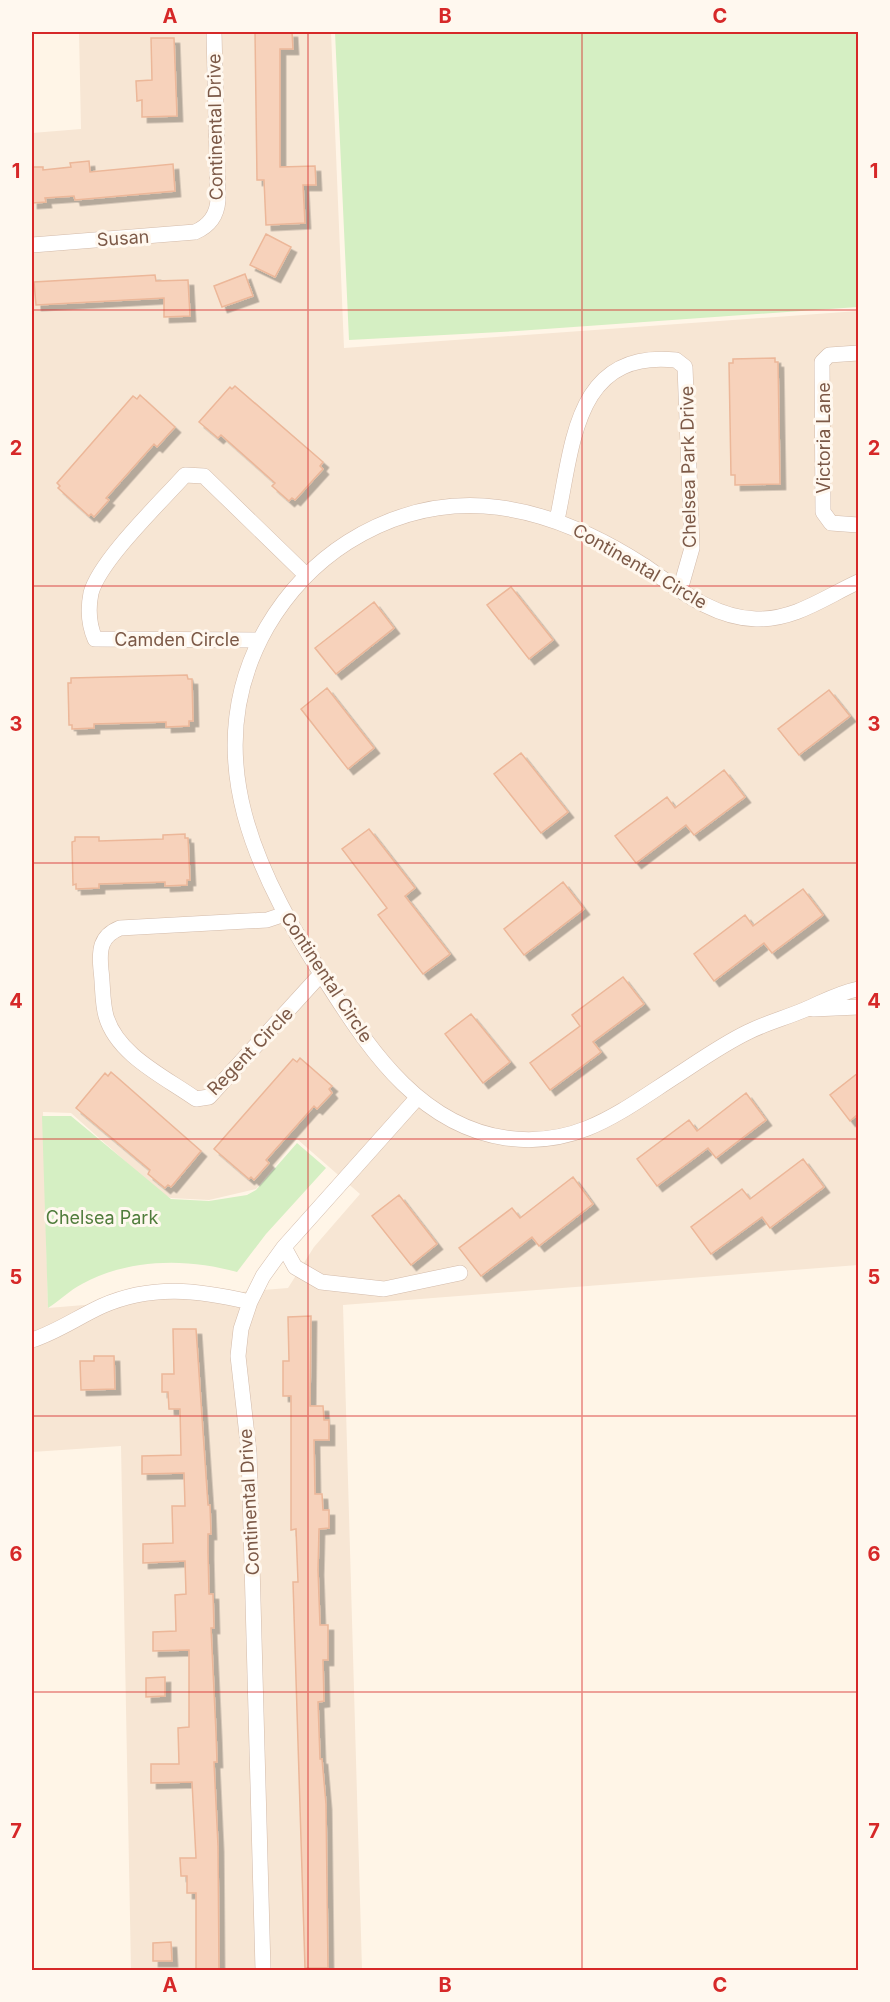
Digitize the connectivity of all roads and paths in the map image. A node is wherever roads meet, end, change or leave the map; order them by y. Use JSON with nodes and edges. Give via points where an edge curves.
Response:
{"nodes":[{"id":1,"x":214,"y":32,"type":"edge"},
{"id":2,"x":210,"y":221,"type":"joint"},
{"id":3,"x":32,"y":245,"type":"edge"},
{"id":4,"x":858,"y":353,"type":"edge"},
{"id":5,"x":557,"y":520,"type":"junction"},
{"id":6,"x":858,"y":525,"type":"edge"},
{"id":7,"x":306,"y":575,"type":"junction"},
{"id":8,"x":858,"y":582,"type":"edge"},
{"id":9,"x":680,"y":590,"type":"junction"},
{"id":10,"x":260,"y":640,"type":"junction"},
{"id":11,"x":285,"y":914,"type":"junction"},
{"id":12,"x":321,"y":974,"type":"junction"},
{"id":13,"x":858,"y":989,"type":"edge"},
{"id":14,"x":858,"y":1006,"type":"edge"},
{"id":15,"x":804,"y":1010,"type":"junction"},
{"id":16,"x":418,"y":1097,"type":"junction"},
{"id":17,"x":284,"y":1247,"type":"junction"},
{"id":18,"x":460,"y":1273,"type":"dead end"},
{"id":19,"x":250,"y":1302,"type":"junction"},
{"id":20,"x":32,"y":1340,"type":"edge"},
{"id":21,"x":263,"y":1971,"type":"edge"}],
"edges":[{"from":1,"to":2,"type":"street","name":"Continental Drive","via":[[218,200]]},
{"from":2,"to":3,"type":"street","name":"Susan","via":[[195,232]]},
{"from":4,"to":6,"type":"street","name":"Victoria Lane","via":[[829,356],[822,362],[823,512],[831,523]]},
{"from":5,"to":7,"type":"street","name":"Continental Circle","via":[[502,507],[474,506],[419,513],[348,542]]},
{"from":5,"to":9,"type":"street","name":"Continental Circle","via":[[613,546]]},
{"from":5,"to":9,"type":"street","name":"Chelsea Park Drive","via":[[578,422],[598,383],[628,363],[676,360],[685,367],[692,548]]},
{"from":7,"to":10,"type":"street","name":"Continental Circle"},
{"from":7,"to":10,"type":"street","name":"Camden Circle","via":[[204,476],[191,474],[185,475],[108,562],[92,592],[89,611],[94,639]]},
{"from":8,"to":9,"type":"street","name":"Continental Circle","via":[[809,608],[763,619],[712,609]]},
{"from":10,"to":11,"type":"street","name":"Continental Circle","via":[[249,665],[237,714],[236,781],[255,849]]},
{"from":11,"to":12,"type":"street","name":"Continental Circle"},
{"from":11,"to":12,"type":"street","name":"Regent Circle","via":[[267,920],[120,928],[108,933],[100,959],[106,1014],[112,1032],[127,1050],[196,1100],[209,1097]]},
{"from":12,"to":16,"type":"street","name":"Continental Circle","via":[[377,1055]]},
{"from":13,"to":15,"type":"street","name":"Continental Circle","via":[[837,993]]},
{"from":14,"to":15,"type":"street","name":"Continental Circle"},
{"from":15,"to":16,"type":"street","name":"Continental Circle","via":[[743,1035],[612,1118],[560,1137],[525,1140],[482,1133],[443,1118]]},
{"from":16,"to":17,"type":"street","name":"Continental Drive"},
{"from":17,"to":18,"type":"street","via":[[295,1267],[321,1282],[384,1289]]},
{"from":17,"to":19,"type":"street","name":"Continental Drive"},
{"from":19,"to":20,"type":"street","via":[[192,1290],[149,1292],[104,1305]]},
{"from":19,"to":21,"type":"street","name":"Continental Drive","via":[[238,1356],[249,1453]]}]}
